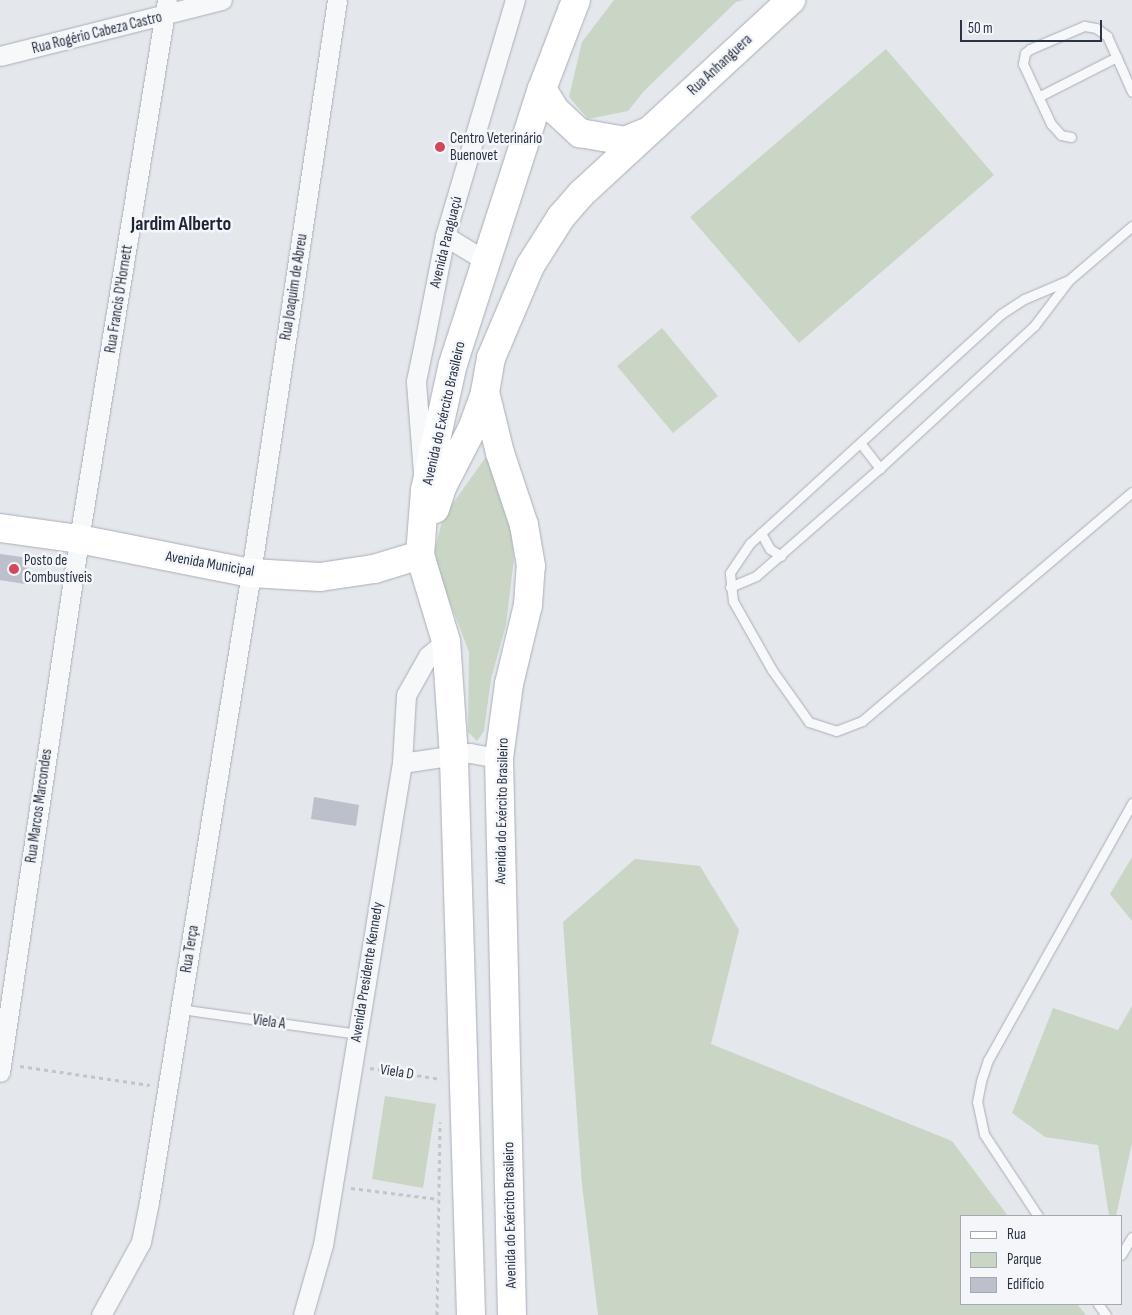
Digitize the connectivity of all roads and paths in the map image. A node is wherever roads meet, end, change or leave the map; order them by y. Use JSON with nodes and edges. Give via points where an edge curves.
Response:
{"nodes":[{"id":1,"x":222,"y":0,"type":"edge"},
{"id":2,"x":337,"y":0,"type":"edge"},
{"id":3,"x":514,"y":0,"type":"edge"},
{"id":4,"x":790,"y":0,"type":"edge"},
{"id":5,"x":572,"y":1,"type":"edge"},
{"id":6,"x":167,"y":8,"type":"edge"},
{"id":7,"x":0,"y":56,"type":"edge"},
{"id":8,"x":1116,"y":58,"type":"junction"},
{"id":9,"x":542,"y":89,"type":"junction"},
{"id":10,"x":1132,"y":92,"type":"edge"},
{"id":11,"x":1040,"y":96,"type":"junction"},
{"id":12,"x":650,"y":130,"type":"junction"},
{"id":13,"x":1072,"y":137,"type":"dead end"},
{"id":14,"x":1132,"y":226,"type":"edge"},
{"id":15,"x":445,"y":236,"type":"junction"},
{"id":16,"x":486,"y":261,"type":"junction"},
{"id":17,"x":1069,"y":280,"type":"junction"},
{"id":18,"x":485,"y":392,"type":"junction"},
{"id":19,"x":861,"y":444,"type":"junction"},
{"id":20,"x":880,"y":468,"type":"junction"},
{"id":21,"x":425,"y":490,"type":"junction"},
{"id":22,"x":1132,"y":492,"type":"edge"},
{"id":23,"x":0,"y":528,"type":"edge"},
{"id":24,"x":761,"y":533,"type":"junction"},
{"id":25,"x":78,"y":539,"type":"junction"},
{"id":26,"x":420,"y":555,"type":"junction"},
{"id":27,"x":781,"y":556,"type":"junction"},
{"id":28,"x":251,"y":573,"type":"junction"},
{"id":29,"x":730,"y":588,"type":"junction"},
{"id":30,"x":446,"y":641,"type":"junction"},
{"id":31,"x":454,"y":757,"type":"junction"},
{"id":32,"x":499,"y":758,"type":"junction"},
{"id":33,"x":402,"y":763,"type":"junction"},
{"id":34,"x":1132,"y":802,"type":"edge"},
{"id":35,"x":180,"y":1009,"type":"junction"},
{"id":36,"x":358,"y":1034,"type":"junction"},
{"id":37,"x":352,"y":1065,"type":"junction"},
{"id":38,"x":1,"y":1068,"type":"edge"},
{"id":39,"x":168,"y":1087,"type":"junction"},
{"id":40,"x":441,"y":1089,"type":"dead end"},
{"id":41,"x":440,"y":1119,"type":"dead end"},
{"id":42,"x":333,"y":1186,"type":"junction"},
{"id":43,"x":438,"y":1199,"type":"junction"},
{"id":44,"x":1037,"y":1215,"type":"edge"},
{"id":45,"x":1132,"y":1237,"type":"edge"},
{"id":46,"x":1122,"y":1252,"type":"edge"},
{"id":47,"x":101,"y":1315,"type":"edge"},
{"id":48,"x":303,"y":1315,"type":"edge"},
{"id":49,"x":437,"y":1315,"type":"edge"},
{"id":50,"x":471,"y":1315,"type":"edge"},
{"id":51,"x":512,"y":1315,"type":"edge"}],
"edges":[{"from":1,"to":6,"type":"street","name":"Rua Rogério Cabeza Castro"},
{"from":2,"to":28,"type":"street","name":"Rua Joaquim de Abreu"},
{"from":3,"to":15,"type":"street","name":"Avenida Paraguaçú"},
{"from":4,"to":12,"type":"main road","name":"Rua Anhanguera"},
{"from":5,"to":9,"type":"main road","name":"Avenida do Exército Brasileiro"},
{"from":6,"to":7,"type":"street","name":"Rua Rogério Cabeza Castro"},
{"from":6,"to":25,"type":"street","name":"Rua Francis D'Hornett"},
{"from":8,"to":10,"type":"lane"},
{"from":8,"to":11,"type":"lane"},
{"from":8,"to":11,"type":"lane","via":[[1107,36],[1096,28],[1084,26],[1030,49],[1022,64]]},
{"from":9,"to":12,"type":"main road","via":[[556,111],[580,132],[626,140]]},
{"from":9,"to":16,"type":"main road","name":"Avenida do Exército Brasileiro"},
{"from":11,"to":13,"type":"lane","via":[[1051,124],[1062,136]]},
{"from":12,"to":18,"type":"main road","name":"Avenida do Exército Brasileiro","via":[[581,194],[544,240],[501,330]]},
{"from":14,"to":17,"type":"lane"},
{"from":15,"to":16,"type":"street"},
{"from":15,"to":21,"type":"street","name":"Avenida Paraguaçú","via":[[416,382]]},
{"from":16,"to":21,"type":"main road","name":"Avenida do Exército Brasileiro","via":[[453,364]]},
{"from":17,"to":19,"type":"lane","via":[[1024,299],[1001,314]]},
{"from":17,"to":20,"type":"lane","via":[[1034,326]]},
{"from":18,"to":26,"type":"main road","via":[[472,429],[442,487]]},
{"from":18,"to":32,"type":"main road","name":"Avenida do Exército Brasileiro","via":[[498,446],[524,525],[531,566],[528,605],[508,684]]},
{"from":19,"to":20,"type":"lane"},
{"from":19,"to":24,"type":"lane"},
{"from":20,"to":27,"type":"lane"},
{"from":21,"to":26,"type":"main road","name":"Avenida do Exército Brasileiro"},
{"from":22,"to":29,"type":"lane","via":[[862,721],[836,732],[809,722],[748,630]]},
{"from":23,"to":25,"type":"main road","name":"Avenida Municipal"},
{"from":24,"to":27,"type":"lane","via":[[774,554]]},
{"from":24,"to":29,"type":"lane","via":[[736,561],[730,573]]},
{"from":25,"to":28,"type":"main road","name":"Avenida Municipal"},
{"from":25,"to":38,"type":"street","name":"Rua Marcos Marcondes"},
{"from":26,"to":28,"type":"main road","name":"Avenida Municipal","via":[[374,569],[320,577]]},
{"from":26,"to":30,"type":"main road","name":"Avenida do Exército Brasileiro"},
{"from":27,"to":29,"type":"lane","via":[[756,576]]},
{"from":28,"to":35,"type":"street","name":"Rua Terça"},
{"from":30,"to":31,"type":"main road","name":"Avenida do Exército Brasileiro"},
{"from":30,"to":33,"type":"street","name":"Avenida Presidente Kennedy","via":[[428,656],[406,695]]},
{"from":31,"to":32,"type":"street","via":[[478,754]]},
{"from":31,"to":33,"type":"street"},
{"from":31,"to":50,"type":"main road","name":"Avenida do Exército Brasileiro"},
{"from":32,"to":51,"type":"main road","name":"Avenida do Exército Brasileiro"},
{"from":33,"to":36,"type":"street","name":"Avenida Presidente Kennedy"},
{"from":34,"to":44,"type":"lane","via":[[988,1060],[981,1081],[978,1102],[984,1134]]},
{"from":35,"to":36,"type":"lane","name":"Viela A"},
{"from":35,"to":39,"type":"street","name":"Rua Terça"},
{"from":36,"to":37,"type":"street","name":"Avenida Presidente Kennedy"},
{"from":37,"to":40,"type":"path","name":"Viela D","via":[[442,1079]]},
{"from":37,"to":42,"type":"street","name":"Avenida Presidente Kennedy"},
{"from":38,"to":39,"type":"path"},
{"from":39,"to":47,"type":"street","name":"Rua Terça","via":[[141,1242]]},
{"from":41,"to":43,"type":"path"},
{"from":42,"to":43,"type":"path"},
{"from":42,"to":48,"type":"street","name":"Avenida Presidente Kennedy","via":[[323,1245]]},
{"from":43,"to":49,"type":"path"},
{"from":45,"to":46,"type":"lane"}]}
